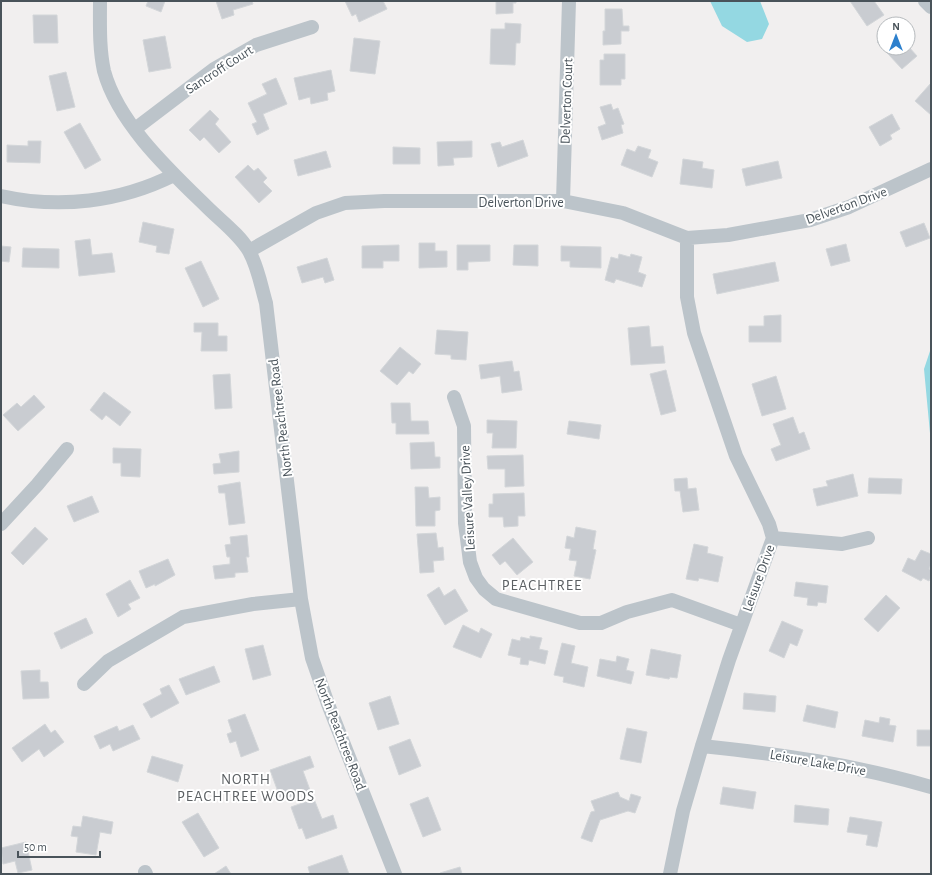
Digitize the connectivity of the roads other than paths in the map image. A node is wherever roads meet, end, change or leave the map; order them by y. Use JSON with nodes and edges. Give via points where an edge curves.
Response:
{"nodes":[{"id":1,"x":100,"y":1,"type":"edge"},
{"id":2,"x":569,"y":1,"type":"edge"},
{"id":3,"x":925,"y":1,"type":"edge"},
{"id":4,"x":931,"y":7,"type":"edge"},
{"id":5,"x":312,"y":27,"type":"dead end"},
{"id":6,"x":135,"y":129,"type":"junction"},
{"id":7,"x":931,"y":169,"type":"edge"},
{"id":8,"x":174,"y":176,"type":"junction"},
{"id":9,"x":1,"y":196,"type":"edge"},
{"id":10,"x":563,"y":201,"type":"junction"},
{"id":11,"x":687,"y":238,"type":"junction"},
{"id":12,"x":249,"y":252,"type":"junction"},
{"id":13,"x":454,"y":397,"type":"dead end"},
{"id":14,"x":66,"y":449,"type":"dead end"},
{"id":15,"x":1,"y":524,"type":"edge"},
{"id":16,"x":773,"y":538,"type":"junction"},
{"id":17,"x":868,"y":538,"type":"dead end"},
{"id":18,"x":301,"y":599,"type":"junction"},
{"id":19,"x":741,"y":625,"type":"junction"},
{"id":20,"x":84,"y":684,"type":"dead end"},
{"id":21,"x":702,"y":746,"type":"junction"},
{"id":22,"x":931,"y":787,"type":"edge"},
{"id":23,"x":395,"y":874,"type":"edge"},
{"id":24,"x":670,"y":874,"type":"edge"}],
"edges":[{"from":1,"to":6,"type":"street","name":"North Peachtree Road","via":[[104,71],[117,103]]},
{"from":2,"to":10,"type":"street","name":"Delverton Court"},
{"from":3,"to":4,"type":"street"},
{"from":5,"to":6,"type":"street","name":"Sancroff Court","via":[[256,45],[221,65]]},
{"from":6,"to":8,"type":"street","name":"North Peachtree Road"},
{"from":7,"to":11,"type":"street","name":"Delverton Drive","via":[[849,207],[810,220],[728,235]]},
{"from":8,"to":9,"type":"street","via":[[153,186],[110,198],[66,203]]},
{"from":8,"to":12,"type":"street","name":"North Peachtree Road","via":[[234,233]]},
{"from":10,"to":11,"type":"street","name":"Delverton Drive","via":[[623,213]]},
{"from":10,"to":12,"type":"street","name":"Delverton Drive","via":[[345,203],[316,213]]},
{"from":11,"to":16,"type":"street","name":"Leisure Drive","via":[[687,297],[694,333],[736,456],[769,524]]},
{"from":12,"to":18,"type":"street","name":"North Peachtree Road","via":[[266,303]]},
{"from":13,"to":19,"type":"street","name":"Leisure Valley Drive","via":[[464,426],[465,523],[470,562],[476,578],[484,589],[496,598],[580,623],[601,623],[627,612],[672,600]]},
{"from":14,"to":15,"type":"street"},
{"from":16,"to":17,"type":"street","via":[[842,544]]},
{"from":16,"to":19,"type":"street","name":"Leisure Drive"},
{"from":18,"to":20,"type":"street","via":[[253,604],[183,617],[108,661]]},
{"from":18,"to":23,"type":"street","name":"North Peachtree Road","via":[[312,658]]},
{"from":19,"to":21,"type":"street","name":"Leisure Drive"},
{"from":21,"to":22,"type":"street","name":"Leisure Lake Drive","via":[[793,756],[887,774]]},
{"from":21,"to":24,"type":"street","name":"Leisure Drive","via":[[683,811]]}]}
